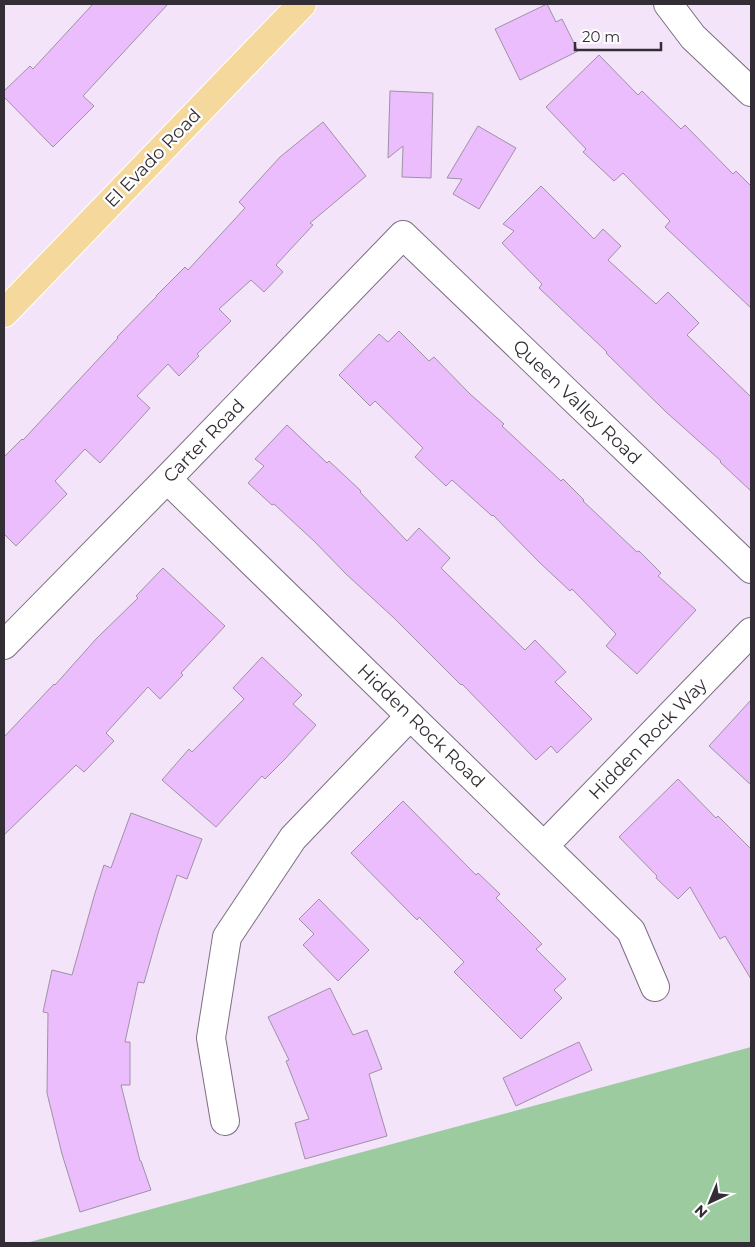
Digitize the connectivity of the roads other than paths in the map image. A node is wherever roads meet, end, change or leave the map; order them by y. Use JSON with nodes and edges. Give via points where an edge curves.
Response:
{"nodes":[{"id":1,"x":302,"y":4,"type":"edge"},
{"id":2,"x":668,"y":4,"type":"edge"},
{"id":3,"x":751,"y":92,"type":"edge"},
{"id":4,"x":403,"y":235,"type":"joint"},
{"id":5,"x":4,"y":313,"type":"edge"},
{"id":6,"x":168,"y":479,"type":"junction"},
{"id":7,"x":751,"y":569,"type":"edge"},
{"id":8,"x":751,"y":632,"type":"edge"},
{"id":9,"x":4,"y":645,"type":"edge"},
{"id":10,"x":410,"y":716,"type":"junction"},
{"id":11,"x":544,"y":846,"type":"junction"},
{"id":12,"x":655,"y":987,"type":"dead end"},
{"id":13,"x":225,"y":1121,"type":"dead end"}],
"edges":[{"from":1,"to":5,"type":"main road","name":"El Evado Road"},
{"from":2,"to":3,"type":"street","via":[[693,36]]},
{"from":4,"to":6,"type":"street","name":"Carter Road"},
{"from":4,"to":7,"type":"street","name":"Queen Valley Road"},
{"from":6,"to":9,"type":"street","name":"Carter Road"},
{"from":6,"to":10,"type":"street","name":"Hidden Rock Road"},
{"from":8,"to":11,"type":"street","name":"Hidden Rock Way"},
{"from":10,"to":11,"type":"street","name":"Hidden Rock Road"},
{"from":10,"to":13,"type":"street","via":[[293,838],[227,937],[211,1038]]},
{"from":11,"to":12,"type":"street","name":"Hidden Rock Road","via":[[631,931]]}]}
